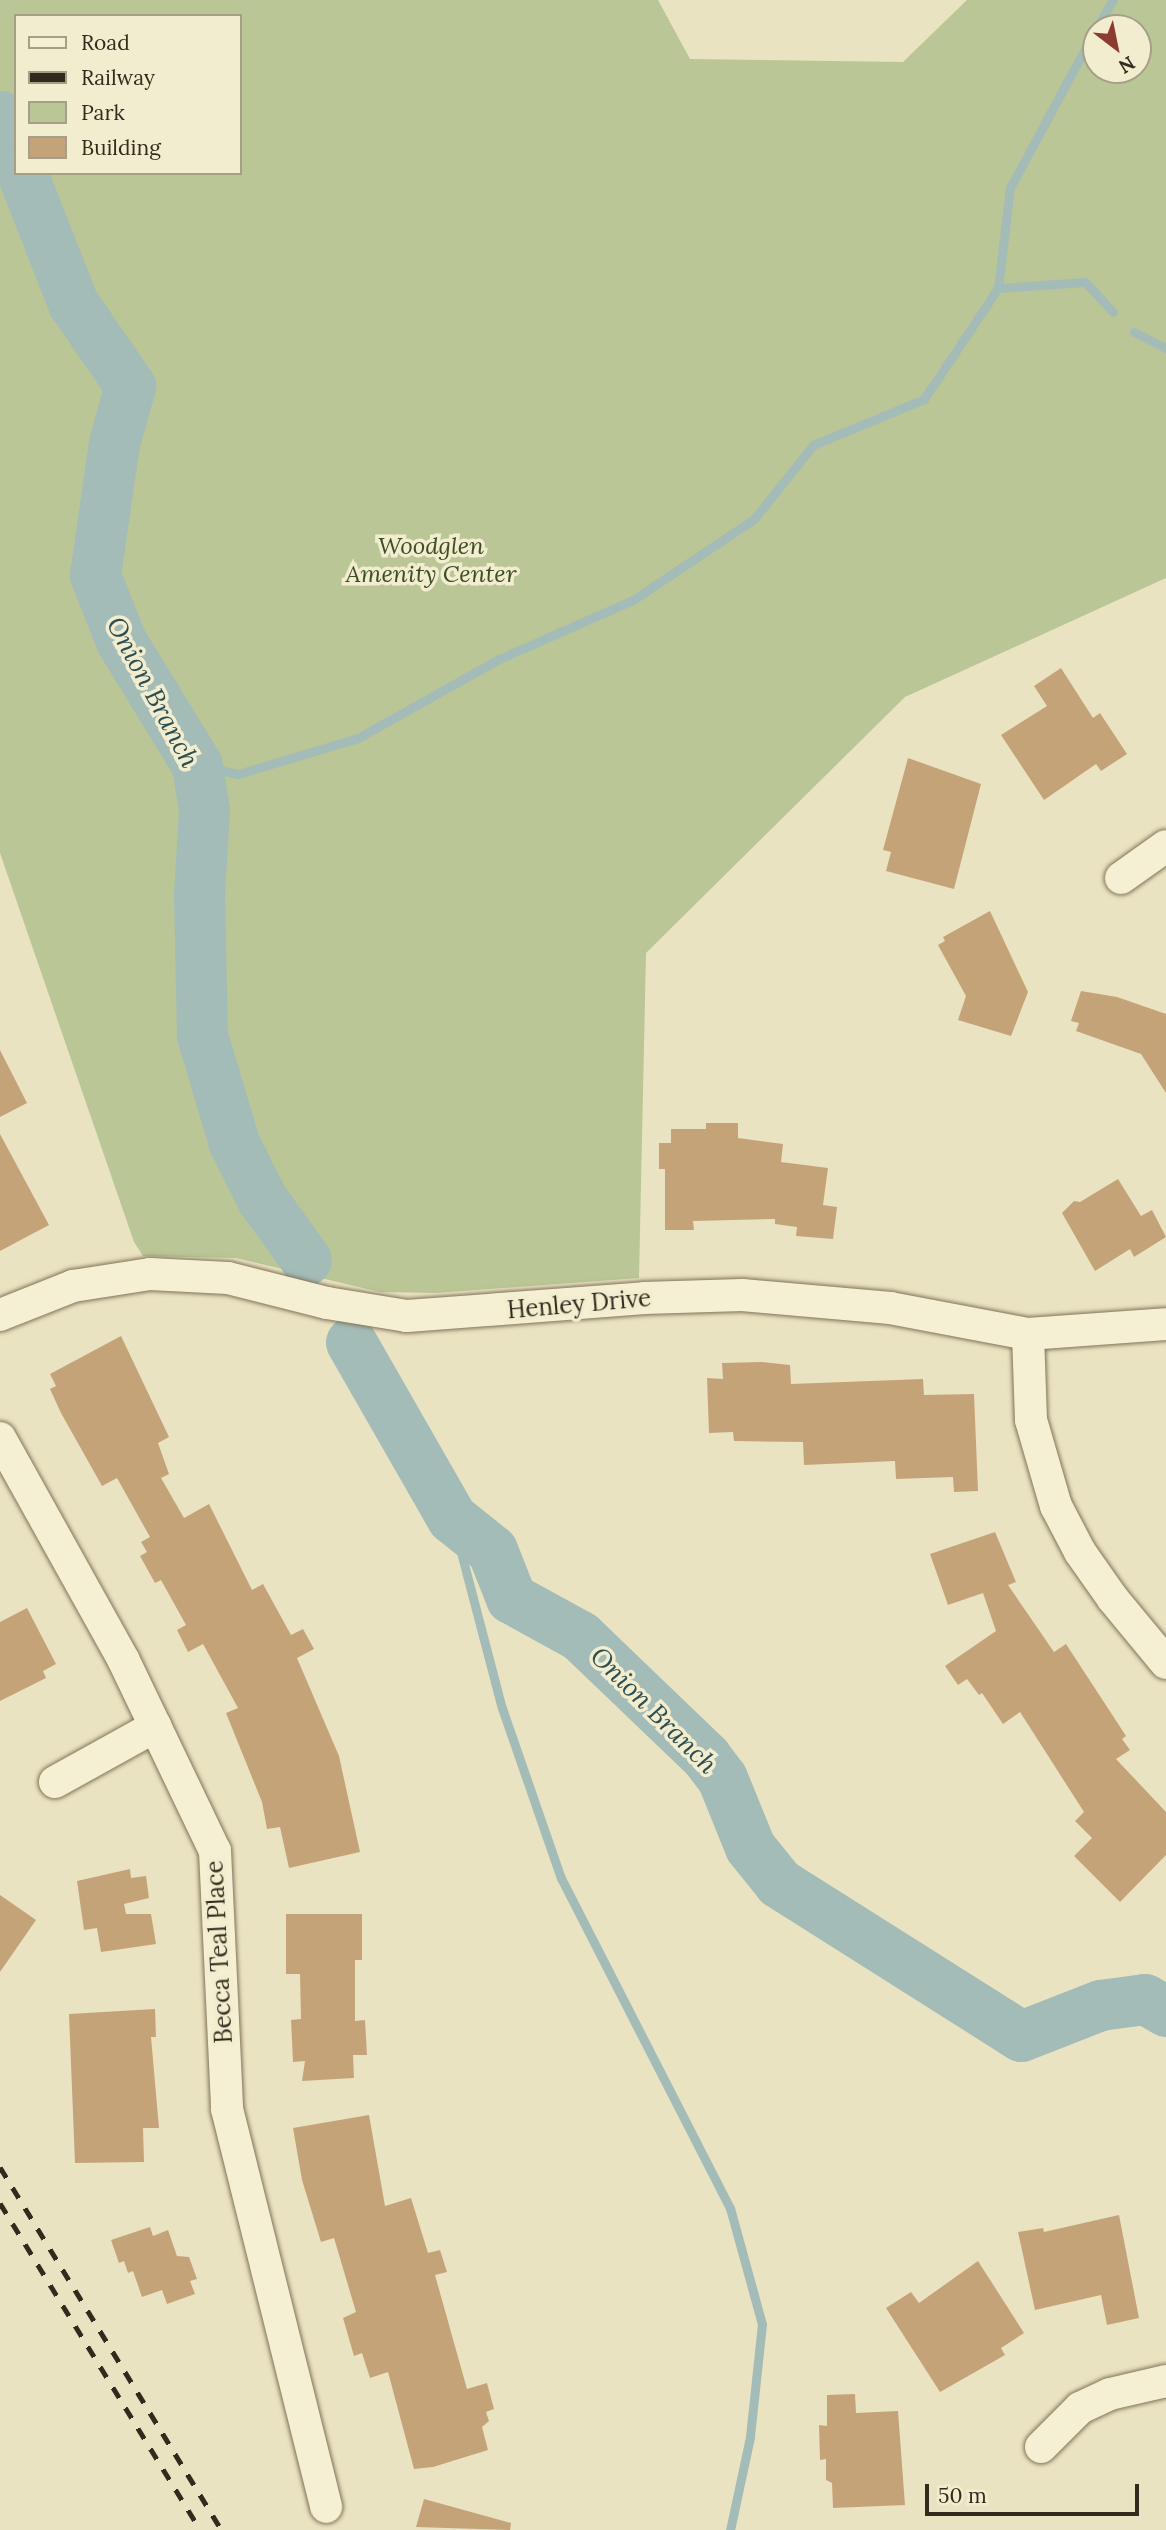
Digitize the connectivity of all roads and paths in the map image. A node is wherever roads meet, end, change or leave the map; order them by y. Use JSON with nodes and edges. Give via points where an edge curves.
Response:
{"nodes":[{"id":1,"x":1166,"y":846,"type":"edge"},
{"id":2,"x":1121,"y":878,"type":"dead end"},
{"id":3,"x":0,"y":1315,"type":"edge"},
{"id":4,"x":1166,"y":1324,"type":"edge"},
{"id":5,"x":1028,"y":1334,"type":"junction"},
{"id":6,"x":0,"y":1438,"type":"edge"},
{"id":7,"x":1166,"y":1663,"type":"edge"},
{"id":8,"x":156,"y":1726,"type":"junction"},
{"id":9,"x":55,"y":1782,"type":"dead end"},
{"id":10,"x":1166,"y":2381,"type":"edge"},
{"id":11,"x":1041,"y":2447,"type":"dead end"},
{"id":12,"x":326,"y":2507,"type":"dead end"}],
"edges":[{"from":1,"to":2,"type":"street"},
{"from":3,"to":5,"type":"street","name":"Henley Drive","via":[[74,1286],[150,1274],[228,1278],[327,1303],[407,1316],[743,1295],[890,1308]]},
{"from":4,"to":5,"type":"street","name":"Henley Drive"},
{"from":5,"to":7,"type":"street","via":[[1031,1420],[1056,1506],[1106,1590]]},
{"from":6,"to":8,"type":"street","name":"Becca Teal Place","via":[[60,1541]]},
{"from":8,"to":9,"type":"street"},
{"from":8,"to":12,"type":"street","name":"Becca Teal Place","via":[[215,1851],[227,2109]]},
{"from":10,"to":11,"type":"street","via":[[1110,2394],[1080,2408]]}]}
